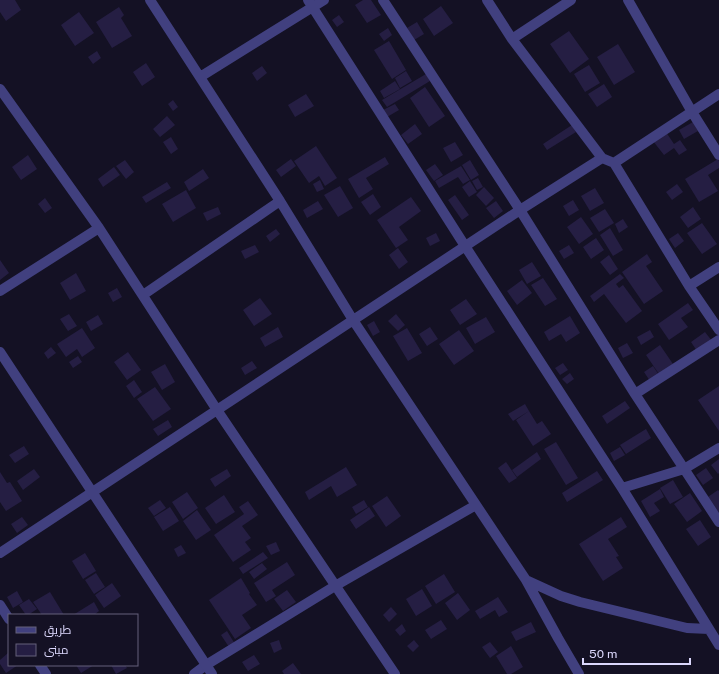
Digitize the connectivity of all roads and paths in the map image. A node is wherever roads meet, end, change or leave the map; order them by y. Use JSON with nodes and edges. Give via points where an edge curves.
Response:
{"nodes":[{"id":1,"x":150,"y":0,"type":"edge"},
{"id":2,"x":324,"y":0,"type":"edge"},
{"id":3,"x":384,"y":0,"type":"edge"},
{"id":4,"x":487,"y":0,"type":"edge"},
{"id":5,"x":571,"y":0,"type":"edge"},
{"id":6,"x":628,"y":0,"type":"edge"},
{"id":7,"x":310,"y":4,"type":"edge"},
{"id":8,"x":512,"y":39,"type":"junction"},
{"id":9,"x":200,"y":77,"type":"junction"},
{"id":10,"x":0,"y":89,"type":"edge"},
{"id":11,"x":719,"y":94,"type":"edge"},
{"id":12,"x":692,"y":112,"type":"junction"},
{"id":13,"x":719,"y":155,"type":"edge"},
{"id":14,"x":602,"y":158,"type":"junction"},
{"id":15,"x":614,"y":164,"type":"junction"},
{"id":16,"x":280,"y":201,"type":"junction"},
{"id":17,"x":520,"y":210,"type":"junction"},
{"id":18,"x":99,"y":228,"type":"junction"},
{"id":19,"x":465,"y":246,"type":"junction"},
{"id":20,"x":719,"y":267,"type":"edge"},
{"id":21,"x":689,"y":286,"type":"junction"},
{"id":22,"x":0,"y":291,"type":"edge"},
{"id":23,"x":143,"y":295,"type":"junction"},
{"id":24,"x":353,"y":320,"type":"junction"},
{"id":25,"x":719,"y":330,"type":"edge"},
{"id":26,"x":719,"y":340,"type":"edge"},
{"id":27,"x":0,"y":352,"type":"edge"},
{"id":28,"x":635,"y":394,"type":"junction"},
{"id":29,"x":217,"y":410,"type":"junction"},
{"id":30,"x":719,"y":448,"type":"edge"},
{"id":31,"x":684,"y":469,"type":"junction"},
{"id":32,"x":622,"y":488,"type":"junction"},
{"id":33,"x":92,"y":492,"type":"junction"},
{"id":34,"x":476,"y":505,"type":"junction"},
{"id":35,"x":719,"y":522,"type":"edge"},
{"id":36,"x":0,"y":554,"type":"edge"},
{"id":37,"x":526,"y":580,"type":"junction"},
{"id":38,"x":335,"y":586,"type":"junction"},
{"id":39,"x":0,"y":605,"type":"edge"},
{"id":40,"x":8,"y":617,"type":"edge"},
{"id":41,"x":709,"y":629,"type":"junction"},
{"id":42,"x":719,"y":645,"type":"edge"},
{"id":43,"x":209,"y":670,"type":"edge"},
{"id":44,"x":194,"y":674,"type":"edge"},
{"id":45,"x":395,"y":674,"type":"edge"},
{"id":46,"x":579,"y":674,"type":"edge"}],
"edges":[{"from":1,"to":9,"type":"street"},
{"from":2,"to":7,"type":"street"},
{"from":3,"to":17,"type":"street"},
{"from":4,"to":8,"type":"street"},
{"from":5,"to":8,"type":"street"},
{"from":6,"to":12,"type":"street"},
{"from":7,"to":9,"type":"street"},
{"from":7,"to":19,"type":"street"},
{"from":8,"to":14,"type":"street"},
{"from":9,"to":16,"type":"street"},
{"from":10,"to":18,"type":"street"},
{"from":11,"to":12,"type":"street"},
{"from":12,"to":13,"type":"street"},
{"from":12,"to":15,"type":"street"},
{"from":14,"to":15,"type":"street"},
{"from":14,"to":17,"type":"street"},
{"from":15,"to":21,"type":"street"},
{"from":16,"to":23,"type":"street"},
{"from":16,"to":24,"type":"street"},
{"from":17,"to":19,"type":"street"},
{"from":17,"to":28,"type":"street"},
{"from":18,"to":22,"type":"street"},
{"from":18,"to":23,"type":"street"},
{"from":19,"to":24,"type":"street"},
{"from":19,"to":32,"type":"street"},
{"from":20,"to":21,"type":"street"},
{"from":21,"to":25,"type":"street"},
{"from":23,"to":29,"type":"street"},
{"from":24,"to":29,"type":"street"},
{"from":24,"to":34,"type":"street"},
{"from":26,"to":28,"type":"street"},
{"from":27,"to":33,"type":"street"},
{"from":28,"to":31,"type":"street"},
{"from":29,"to":33,"type":"street"},
{"from":29,"to":38,"type":"street"},
{"from":30,"to":31,"type":"street"},
{"from":31,"to":32,"type":"street"},
{"from":31,"to":35,"type":"street"},
{"from":32,"to":41,"type":"street"},
{"from":33,"to":36,"type":"street"},
{"from":33,"to":43,"type":"street"},
{"from":34,"to":37,"type":"street"},
{"from":34,"to":38,"type":"street"},
{"from":37,"to":41,"type":"street","via":[[561,596],[587,604],[687,628]]},
{"from":37,"to":46,"type":"street"},
{"from":38,"to":43,"type":"street"},
{"from":38,"to":45,"type":"street"},
{"from":39,"to":40,"type":"street"},
{"from":41,"to":42,"type":"street"},
{"from":43,"to":44,"type":"street"}]}
